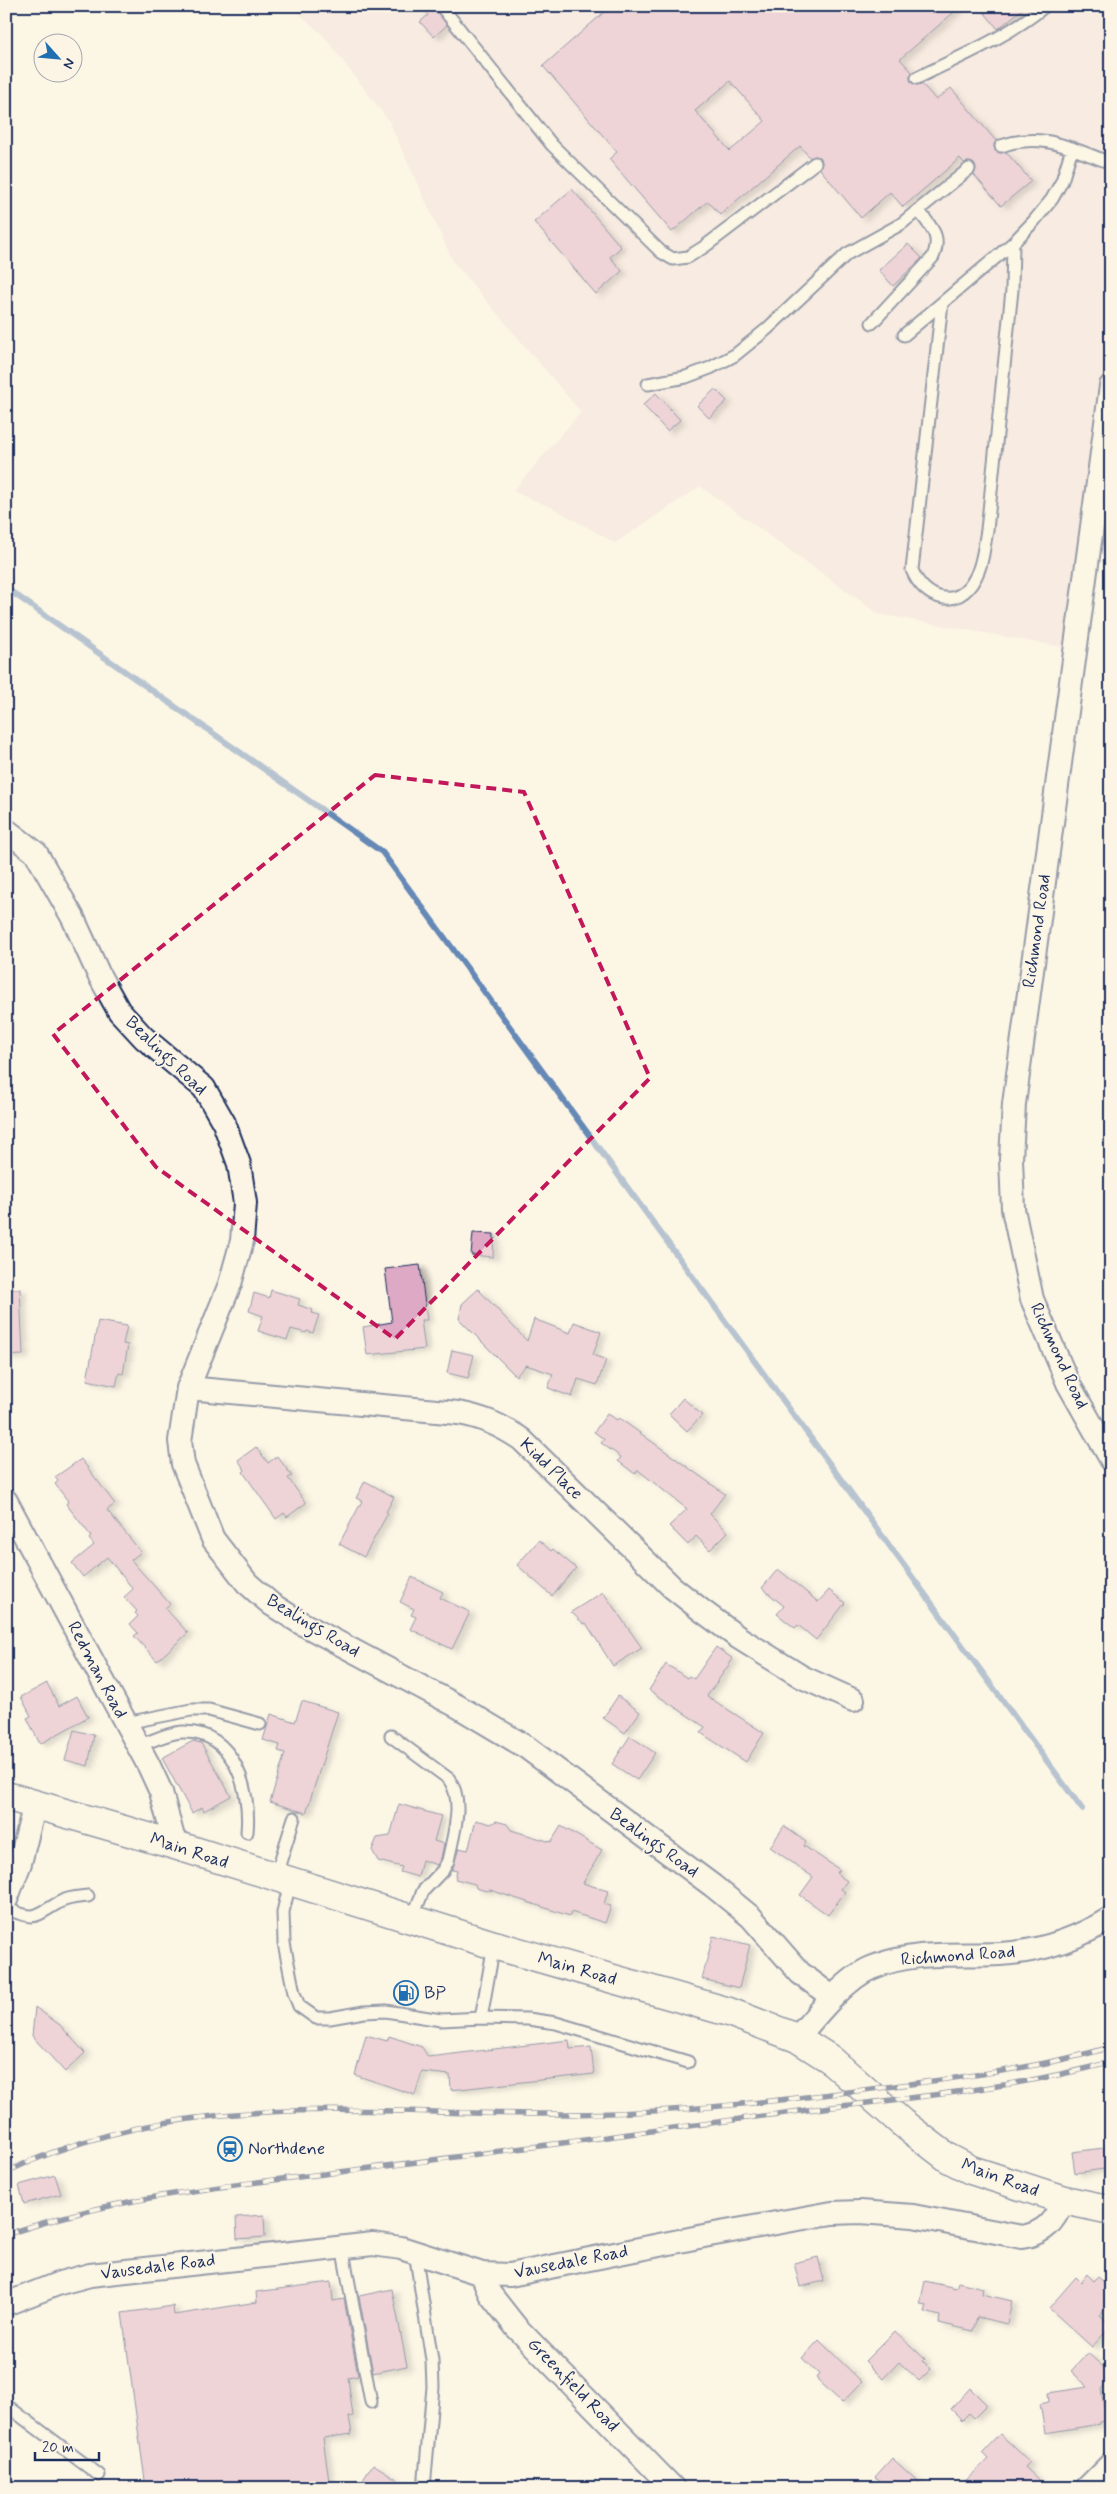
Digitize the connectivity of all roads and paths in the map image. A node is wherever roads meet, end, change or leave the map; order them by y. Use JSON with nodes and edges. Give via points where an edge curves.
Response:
{"nodes":[{"id":1,"x":441,"y":6,"type":"edge"},
{"id":2,"x":1045,"y":6,"type":"edge"},
{"id":3,"x":917,"y":78,"type":"dead end"},
{"id":4,"x":1001,"y":146,"type":"dead end"},
{"id":5,"x":1072,"y":148,"type":"junction"},
{"id":6,"x":815,"y":163,"type":"dead end"},
{"id":7,"x":1111,"y":163,"type":"edge"},
{"id":8,"x":970,"y":169,"type":"dead end"},
{"id":9,"x":919,"y":210,"type":"junction"},
{"id":10,"x":1013,"y":242,"type":"junction"},
{"id":11,"x":942,"y":303,"type":"junction"},
{"id":12,"x":872,"y":323,"type":"dead end"},
{"id":13,"x":904,"y":335,"type":"dead end"},
{"id":14,"x":648,"y":384,"type":"dead end"},
{"id":15,"x":1111,"y":386,"type":"edge"},
{"id":16,"x":6,"y":830,"type":"edge"},
{"id":17,"x":188,"y":1388,"type":"junction"},
{"id":18,"x":1111,"y":1459,"type":"edge"},
{"id":19,"x":6,"y":1500,"type":"edge"},
{"id":20,"x":853,"y":1700,"type":"dead end"},
{"id":21,"x":126,"y":1723,"type":"junction"},
{"id":22,"x":260,"y":1724,"type":"dead end"},
{"id":23,"x":390,"y":1736,"type":"dead end"},
{"id":24,"x":138,"y":1746,"type":"junction"},
{"id":25,"x":6,"y":1796,"type":"edge"},
{"id":26,"x":35,"y":1804,"type":"junction"},
{"id":27,"x":294,"y":1818,"type":"dead end"},
{"id":28,"x":247,"y":1832,"type":"dead end"},
{"id":29,"x":175,"y":1846,"type":"junction"},
{"id":30,"x":282,"y":1880,"type":"junction"},
{"id":31,"x":88,"y":1896,"type":"dead end"},
{"id":32,"x":6,"y":1900,"type":"edge"},
{"id":33,"x":6,"y":1908,"type":"edge"},
{"id":34,"x":1111,"y":1918,"type":"edge"},
{"id":35,"x":412,"y":1920,"type":"junction"},
{"id":36,"x":494,"y":1945,"type":"junction"},
{"id":37,"x":832,"y":1997,"type":"junction"},
{"id":38,"x":481,"y":2018,"type":"junction"},
{"id":39,"x":798,"y":2038,"type":"junction"},
{"id":40,"x":688,"y":2062,"type":"dead end"},
{"id":41,"x":1064,"y":2200,"type":"junction"},
{"id":42,"x":1111,"y":2210,"type":"edge"},
{"id":43,"x":342,"y":2246,"type":"junction"},
{"id":44,"x":415,"y":2252,"type":"junction"},
{"id":45,"x":482,"y":2274,"type":"junction"},
{"id":46,"x":6,"y":2304,"type":"edge"},
{"id":47,"x":371,"y":2402,"type":"dead end"},
{"id":48,"x":6,"y":2404,"type":"edge"},
{"id":49,"x":1111,"y":2464,"type":"edge"},
{"id":50,"x":99,"y":2475,"type":"dead end"},
{"id":51,"x":424,"y":2488,"type":"edge"},
{"id":52,"x":673,"y":2488,"type":"edge"},
{"id":53,"x":1088,"y":2488,"type":"edge"}],
"edges":[{"from":1,"to":6,"type":"lane","via":[[552,145],[661,252],[673,259],[688,256],[704,247]]},
{"from":2,"to":3,"type":"lane","via":[[986,46]]},
{"from":4,"to":5,"type":"lane","via":[[1018,140],[1043,139]]},
{"from":5,"to":7,"type":"lane"},
{"from":5,"to":10,"type":"lane","via":[[1062,181],[1052,200]]},
{"from":8,"to":9,"type":"lane"},
{"from":9,"to":12,"type":"lane","via":[[937,236],[938,246],[933,257]]},
{"from":9,"to":14,"type":"lane","via":[[847,254],[735,355],[710,368]]},
{"from":10,"to":11,"type":"lane"},
{"from":10,"to":11,"type":"lane","via":[[1011,299],[981,566],[965,592],[952,598],[926,592],[917,583],[912,570]]},
{"from":11,"to":13,"type":"lane"},
{"from":15,"to":18,"type":"street","name":"Richmond Road","via":[[1014,1104],[1011,1159],[1013,1209],[1032,1299],[1068,1383]]},
{"from":16,"to":17,"type":"street","name":"Bealings Road","via":[[36,853],[73,918],[119,1011],[144,1038],[204,1088],[224,1123],[239,1164],[245,1203],[242,1241],[230,1284]]},
{"from":17,"to":20,"type":"street","name":"Kidd Place","via":[[458,1413],[500,1424],[521,1439],[672,1587],[701,1610],[802,1677]]},
{"from":17,"to":37,"type":"street","name":"Bealings Road","via":[[180,1442],[182,1464],[213,1539],[247,1583],[271,1604],[301,1623],[459,1707],[526,1748],[713,1886],[751,1917],[800,1973]]},
{"from":19,"to":21,"type":"street","name":"Redman Road"},
{"from":21,"to":22,"type":"lane","via":[[191,1710],[209,1710]]},
{"from":21,"to":24,"type":"street","name":"Redman Road"},
{"from":23,"to":35,"type":"lane","via":[[449,1779],[456,1788],[458,1799],[448,1861],[422,1891]]},
{"from":24,"to":28,"type":"lane","via":[[183,1732],[202,1734],[213,1740],[230,1756],[240,1773],[246,1792]]},
{"from":24,"to":29,"type":"street","name":"Redman Road","via":[[161,1792]]},
{"from":25,"to":26,"type":"main road","name":"Main Road"},
{"from":26,"to":29,"type":"main road","name":"Main Road"},
{"from":26,"to":32,"type":"street","via":[[20,1864]]},
{"from":27,"to":30,"type":"lane"},
{"from":29,"to":30,"type":"main road","name":"Main Road"},
{"from":30,"to":35,"type":"main road","name":"Main Road"},
{"from":30,"to":38,"type":"lane","via":[[284,1943],[294,1993],[306,2013],[316,2018],[386,2011],[440,2020]]},
{"from":31,"to":33,"type":"lane","via":[[62,1901],[40,1915],[31,1916]]},
{"from":34,"to":37,"type":"street","name":"Richmond Road","via":[[1092,1930],[1046,1948],[1001,1954],[904,1957],[870,1968]]},
{"from":35,"to":36,"type":"main road","name":"Main Road"},
{"from":36,"to":38,"type":"lane"},
{"from":36,"to":39,"type":"main road","name":"Main Road","via":[[729,2012]]},
{"from":37,"to":39,"type":"street","name":"Richmond Road"},
{"from":38,"to":40,"type":"lane","via":[[556,2023]]},
{"from":39,"to":41,"type":"main road","name":"Main Road","via":[[837,2065],[901,2122],[948,2158],[1001,2181]]},
{"from":41,"to":42,"type":"main road","name":"Main Road"},
{"from":41,"to":45,"type":"street","name":"Vausedale Road","via":[[1047,2228],[1022,2237],[913,2216],[860,2212],[709,2234],[530,2272]]},
{"from":43,"to":44,"type":"street","name":"Vausedale Road","via":[[373,2244]]},
{"from":43,"to":46,"type":"street","name":"Vausedale Road","via":[[90,2275]]},
{"from":43,"to":47,"type":"lane"},
{"from":44,"to":45,"type":"street","name":"Vausedale Road"},
{"from":44,"to":51,"type":"lane","via":[[433,2378]]},
{"from":45,"to":52,"type":"street","name":"Greenfield Road","via":[[490,2294],[516,2327]]},
{"from":48,"to":50,"type":"lane"},
{"from":49,"to":53,"type":"street"}]}
